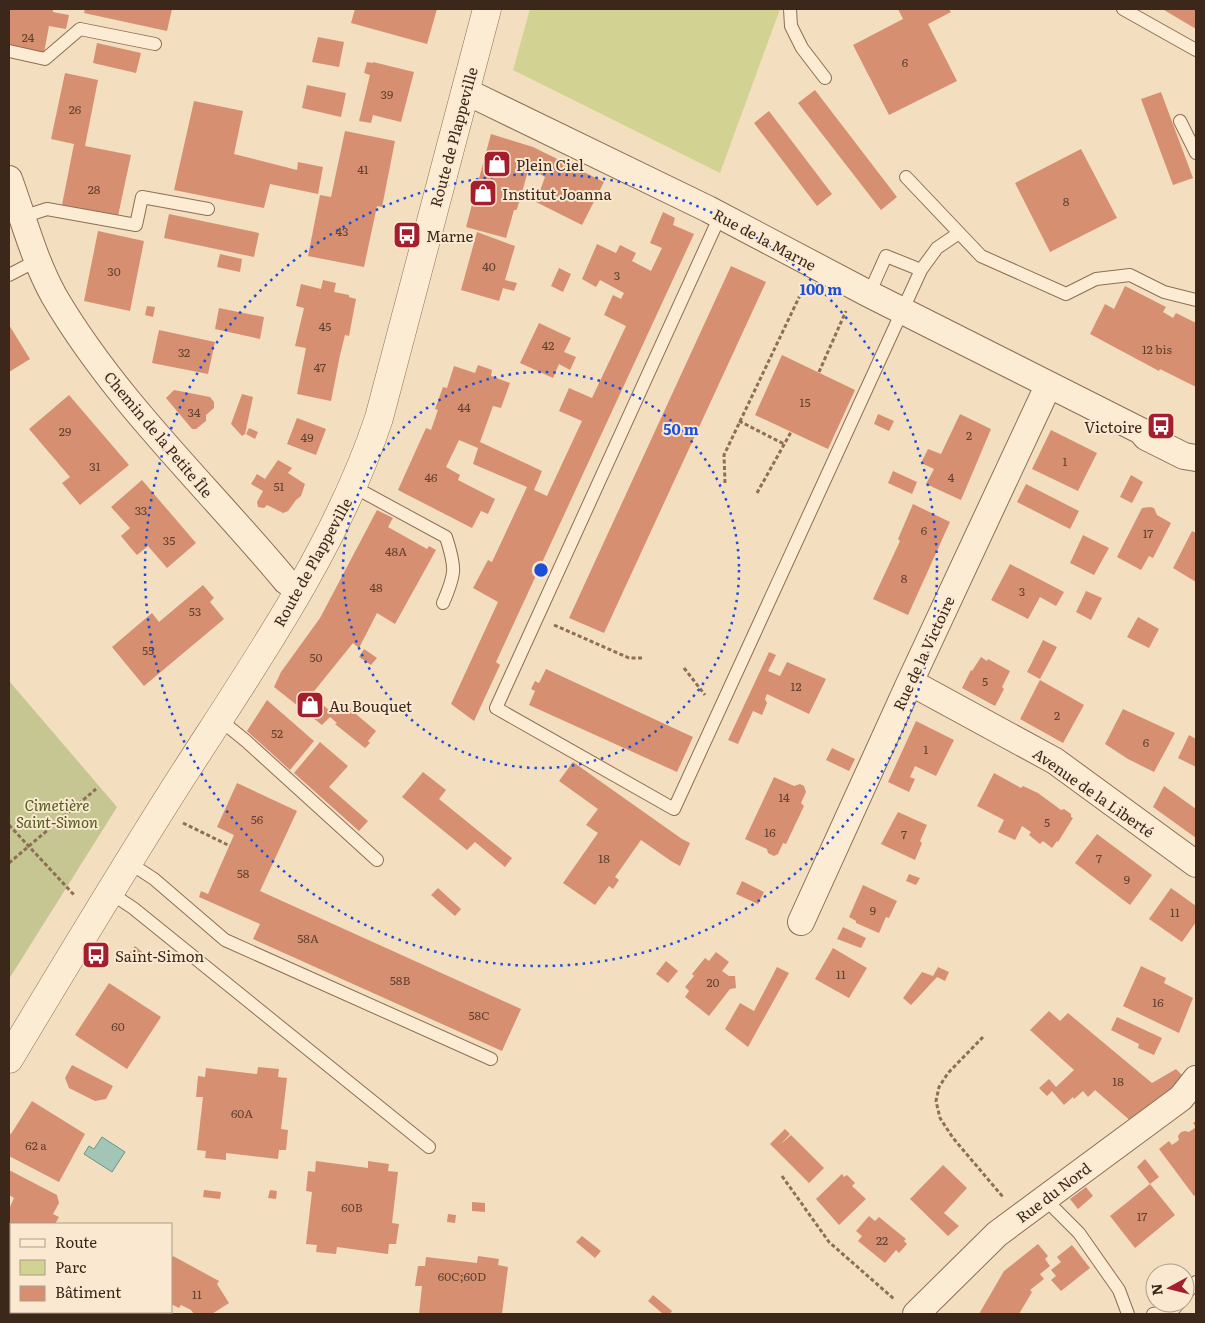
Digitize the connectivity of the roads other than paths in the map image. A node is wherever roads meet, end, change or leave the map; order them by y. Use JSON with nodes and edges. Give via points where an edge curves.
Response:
{"nodes":[{"id":1,"x":487,"y":9,"type":"edge"},
{"id":2,"x":790,"y":9,"type":"edge"},
{"id":3,"x":1123,"y":9,"type":"edge"},
{"id":4,"x":155,"y":44,"type":"dead end"},
{"id":5,"x":1196,"y":50,"type":"edge"},
{"id":6,"x":9,"y":51,"type":"edge"},
{"id":7,"x":825,"y":78,"type":"dead end"},
{"id":8,"x":465,"y":91,"type":"junction"},
{"id":9,"x":1180,"y":121,"type":"dead end"},
{"id":10,"x":1196,"y":153,"type":"edge"},
{"id":11,"x":906,"y":177,"type":"dead end"},
{"id":12,"x":9,"y":179,"type":"edge"},
{"id":13,"x":208,"y":210,"type":"dead end"},
{"id":14,"x":720,"y":216,"type":"junction"},
{"id":15,"x":22,"y":217,"type":"junction"},
{"id":16,"x":959,"y":233,"type":"junction"},
{"id":17,"x":38,"y":260,"type":"junction"},
{"id":18,"x":921,"y":270,"type":"junction"},
{"id":19,"x":9,"y":275,"type":"edge"},
{"id":20,"x":862,"y":291,"type":"junction"},
{"id":21,"x":1196,"y":300,"type":"edge"},
{"id":22,"x":902,"y":310,"type":"junction"},
{"id":23,"x":1048,"y":386,"type":"junction"},
{"id":24,"x":1196,"y":458,"type":"edge"},
{"id":25,"x":354,"y":487,"type":"junction"},
{"id":26,"x":299,"y":591,"type":"junction"},
{"id":27,"x":442,"y":602,"type":"dead end"},
{"id":28,"x":910,"y":682,"type":"junction"},
{"id":29,"x":219,"y":719,"type":"junction"},
{"id":30,"x":377,"y":860,"type":"dead end"},
{"id":31,"x":128,"y":862,"type":"junction"},
{"id":32,"x":1196,"y":864,"type":"edge"},
{"id":33,"x":102,"y":902,"type":"junction"},
{"id":34,"x":801,"y":922,"type":"dead end"},
{"id":35,"x":9,"y":1059,"type":"edge"},
{"id":36,"x":491,"y":1059,"type":"dead end"},
{"id":37,"x":1196,"y":1079,"type":"edge"},
{"id":38,"x":428,"y":1147,"type":"dead end"},
{"id":39,"x":1046,"y":1197,"type":"junction"},
{"id":40,"x":906,"y":1308,"type":"edge"},
{"id":41,"x":1128,"y":1314,"type":"edge"}],
"edges":[{"from":1,"to":8,"type":"street","name":"Route de Plappeville"},
{"from":2,"to":7,"type":"lane","via":[[791,26],[802,48]]},
{"from":3,"to":5,"type":"lane"},
{"from":4,"to":6,"type":"lane","via":[[80,29],[45,59]]},
{"from":8,"to":14,"type":"street","name":"Rue de la Marne"},
{"from":8,"to":25,"type":"street","name":"Route de Plappeville","via":[[380,418]]},
{"from":9,"to":10,"type":"lane"},
{"from":11,"to":16,"type":"lane"},
{"from":12,"to":15,"type":"street","name":"Chemin de la Petite Île"},
{"from":13,"to":15,"type":"lane","via":[[142,197],[136,225],[48,209]]},
{"from":14,"to":20,"type":"street","name":"Rue de la Marne"},
{"from":14,"to":22,"type":"lane","via":[[496,708],[674,810]]},
{"from":15,"to":17,"type":"street","name":"Chemin de la Petite Île"},
{"from":16,"to":18,"type":"lane","via":[[937,248]]},
{"from":16,"to":21,"type":"lane","via":[[981,256],[1066,294],[1096,279],[1130,275],[1164,292]]},
{"from":17,"to":19,"type":"lane"},
{"from":17,"to":26,"type":"street","name":"Chemin de la Petite Île","via":[[54,295],[119,390],[286,581]]},
{"from":18,"to":20,"type":"lane","via":[[886,256]]},
{"from":18,"to":22,"type":"lane"},
{"from":20,"to":22,"type":"street","name":"Rue de la Marne"},
{"from":22,"to":23,"type":"street","name":"Rue de la Marne"},
{"from":23,"to":24,"type":"street","name":"Rue de la Marne","via":[[1141,431],[1146,437],[1184,456]]},
{"from":23,"to":28,"type":"street","name":"Rue de la Victoire"},
{"from":25,"to":26,"type":"street","name":"Route de Plappeville"},
{"from":25,"to":27,"type":"lane","via":[[446,537],[453,560],[453,579]]},
{"from":26,"to":29,"type":"street","name":"Route de Plappeville"},
{"from":28,"to":32,"type":"street","name":"Avenue de la Liberté","via":[[1055,761]]},
{"from":28,"to":34,"type":"street","name":"Rue de la Victoire"},
{"from":29,"to":30,"type":"lane"},
{"from":29,"to":31,"type":"street","name":"Route de Plappeville"},
{"from":31,"to":33,"type":"street","name":"Route de Plappeville"},
{"from":31,"to":36,"type":"lane","via":[[225,940]]},
{"from":33,"to":35,"type":"street","name":"Route de Plappeville"},
{"from":33,"to":38,"type":"lane","via":[[133,908]]},
{"from":37,"to":39,"type":"street","name":"Rue du Nord","via":[[1181,1098]]},
{"from":39,"to":40,"type":"street","name":"Rue du Nord"},
{"from":39,"to":41,"type":"lane","via":[[1079,1233],[1120,1290]]}]}
